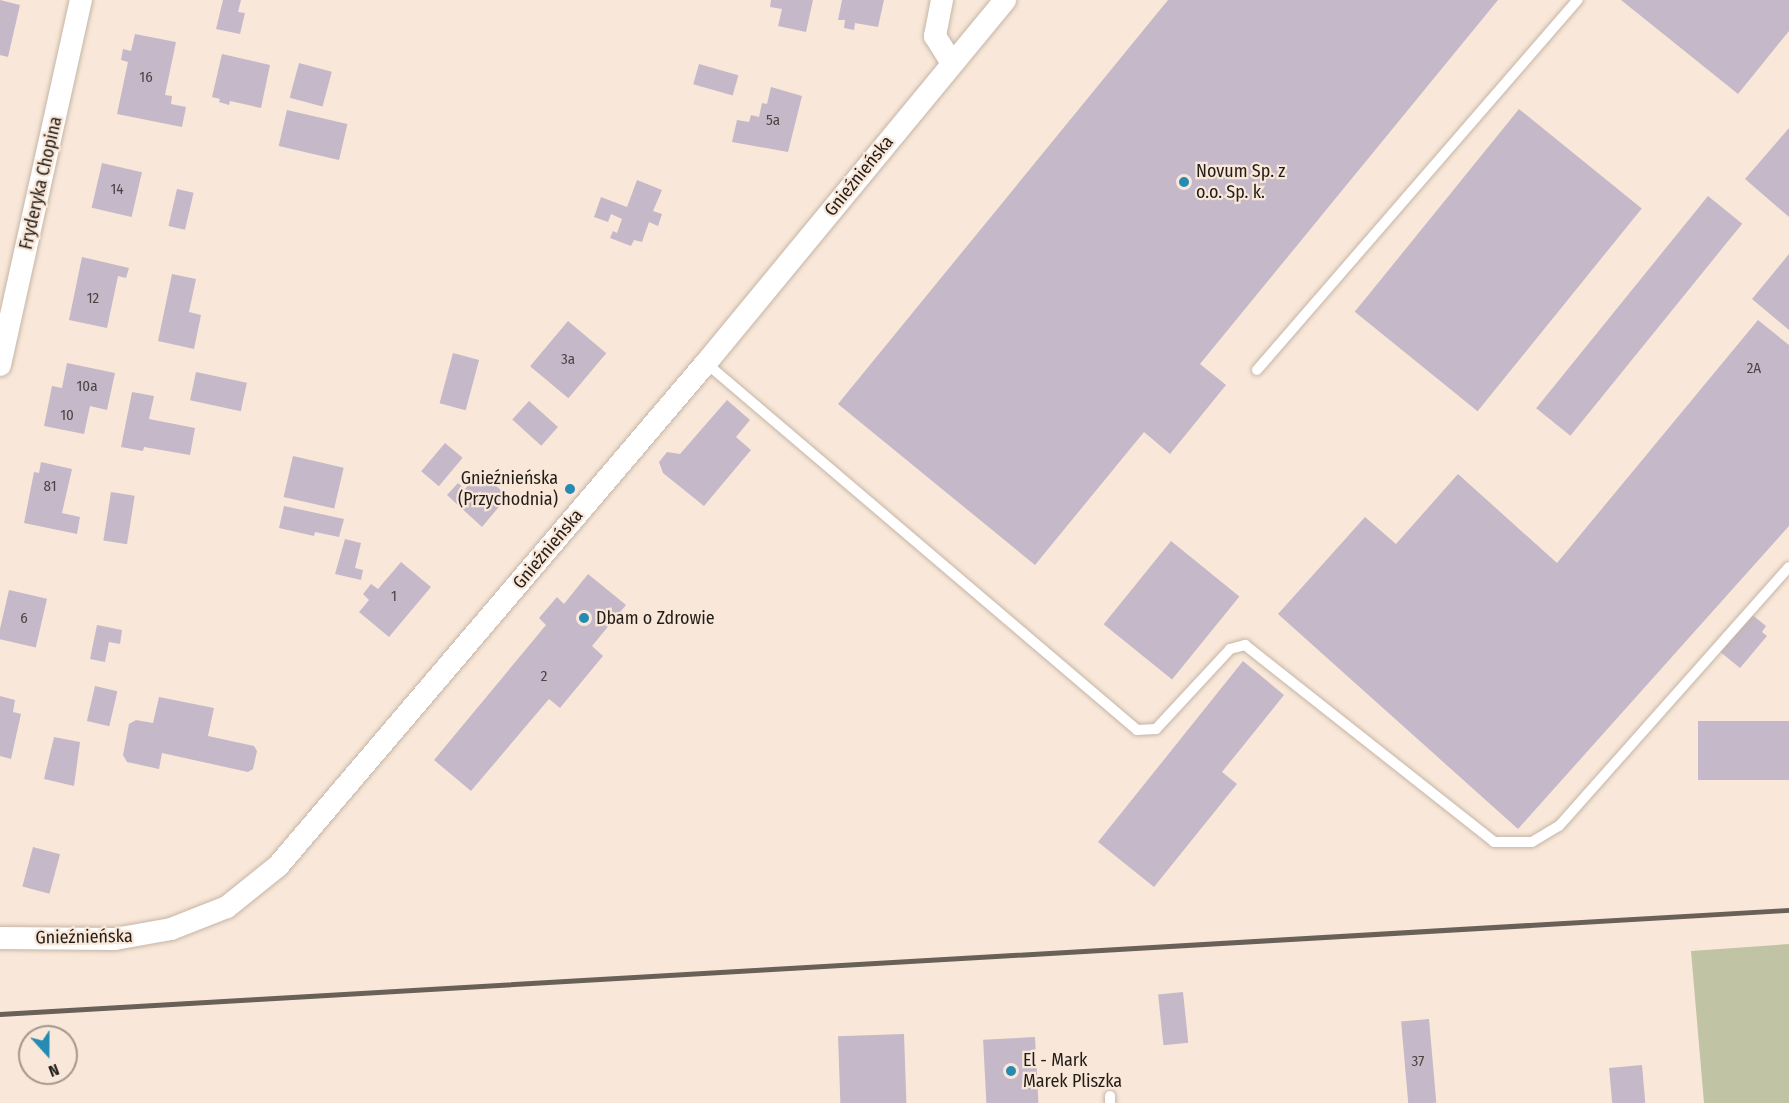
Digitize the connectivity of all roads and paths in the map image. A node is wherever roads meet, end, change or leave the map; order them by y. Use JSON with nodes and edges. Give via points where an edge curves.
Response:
{"nodes":[{"id":1,"x":81,"y":0,"type":"edge"},
{"id":2,"x":942,"y":0,"type":"edge"},
{"id":3,"x":1005,"y":0,"type":"edge"},
{"id":4,"x":1578,"y":0,"type":"edge"},
{"id":5,"x":951,"y":63,"type":"junction"},
{"id":6,"x":706,"y":363,"type":"junction"},
{"id":7,"x":0,"y":365,"type":"edge"},
{"id":8,"x":1257,"y":370,"type":"dead end"},
{"id":9,"x":1789,"y":567,"type":"edge"},
{"id":10,"x":0,"y":938,"type":"edge"}],
"edges":[{"from":1,"to":7,"type":"street","name":"Fryderyka Chopina"},
{"from":2,"to":5,"type":"street","via":[[935,36]]},
{"from":3,"to":5,"type":"street","name":"Gnieźnieńska"},
{"from":4,"to":8,"type":"lane"},
{"from":5,"to":6,"type":"street","name":"Gnieźnieńska"},
{"from":6,"to":9,"type":"lane","via":[[1137,730],[1156,729],[1230,648],[1245,645],[1494,842],[1532,842],[1559,826]]},
{"from":6,"to":10,"type":"street","name":"Gnieźnieńska","via":[[257,886],[227,907],[146,935],[115,939]]}]}
